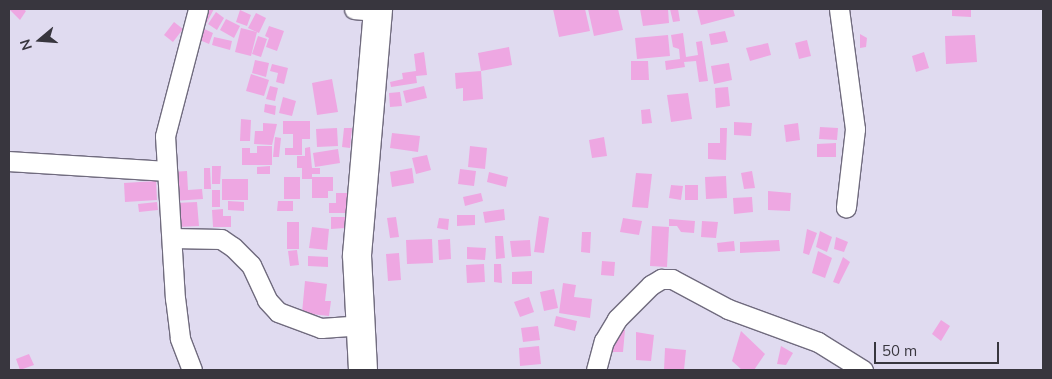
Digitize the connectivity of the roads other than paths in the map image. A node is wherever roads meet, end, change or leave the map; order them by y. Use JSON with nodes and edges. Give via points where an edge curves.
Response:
{"nodes":[{"id":1,"x":198,"y":9,"type":"edge"},
{"id":2,"x":370,"y":9,"type":"edge"},
{"id":3,"x":839,"y":9,"type":"edge"},
{"id":4,"x":9,"y":161,"type":"edge"},
{"id":5,"x":166,"y":171,"type":"junction"},
{"id":6,"x":846,"y":206,"type":"dead end"},
{"id":7,"x":172,"y":238,"type":"junction"},
{"id":8,"x":360,"y":325,"type":"junction"},
{"id":9,"x":192,"y":370,"type":"edge"},
{"id":10,"x":363,"y":370,"type":"edge"},
{"id":11,"x":596,"y":370,"type":"edge"},
{"id":12,"x":863,"y":370,"type":"edge"}],
"edges":[{"from":1,"to":5,"type":"street","via":[[165,136]]},
{"from":2,"to":8,"type":"main road","via":[[357,255]]},
{"from":3,"to":6,"type":"street","via":[[855,130]]},
{"from":4,"to":5,"type":"street"},
{"from":5,"to":7,"type":"street"},
{"from":7,"to":8,"type":"street","via":[[221,239],[233,247],[251,265],[267,300],[278,312],[321,328]]},
{"from":7,"to":9,"type":"street","via":[[180,338]]},
{"from":8,"to":10,"type":"main road"},
{"from":11,"to":12,"type":"street","via":[[604,341],[618,318],[640,293],[661,279],[672,279],[728,309],[818,342]]}]}
